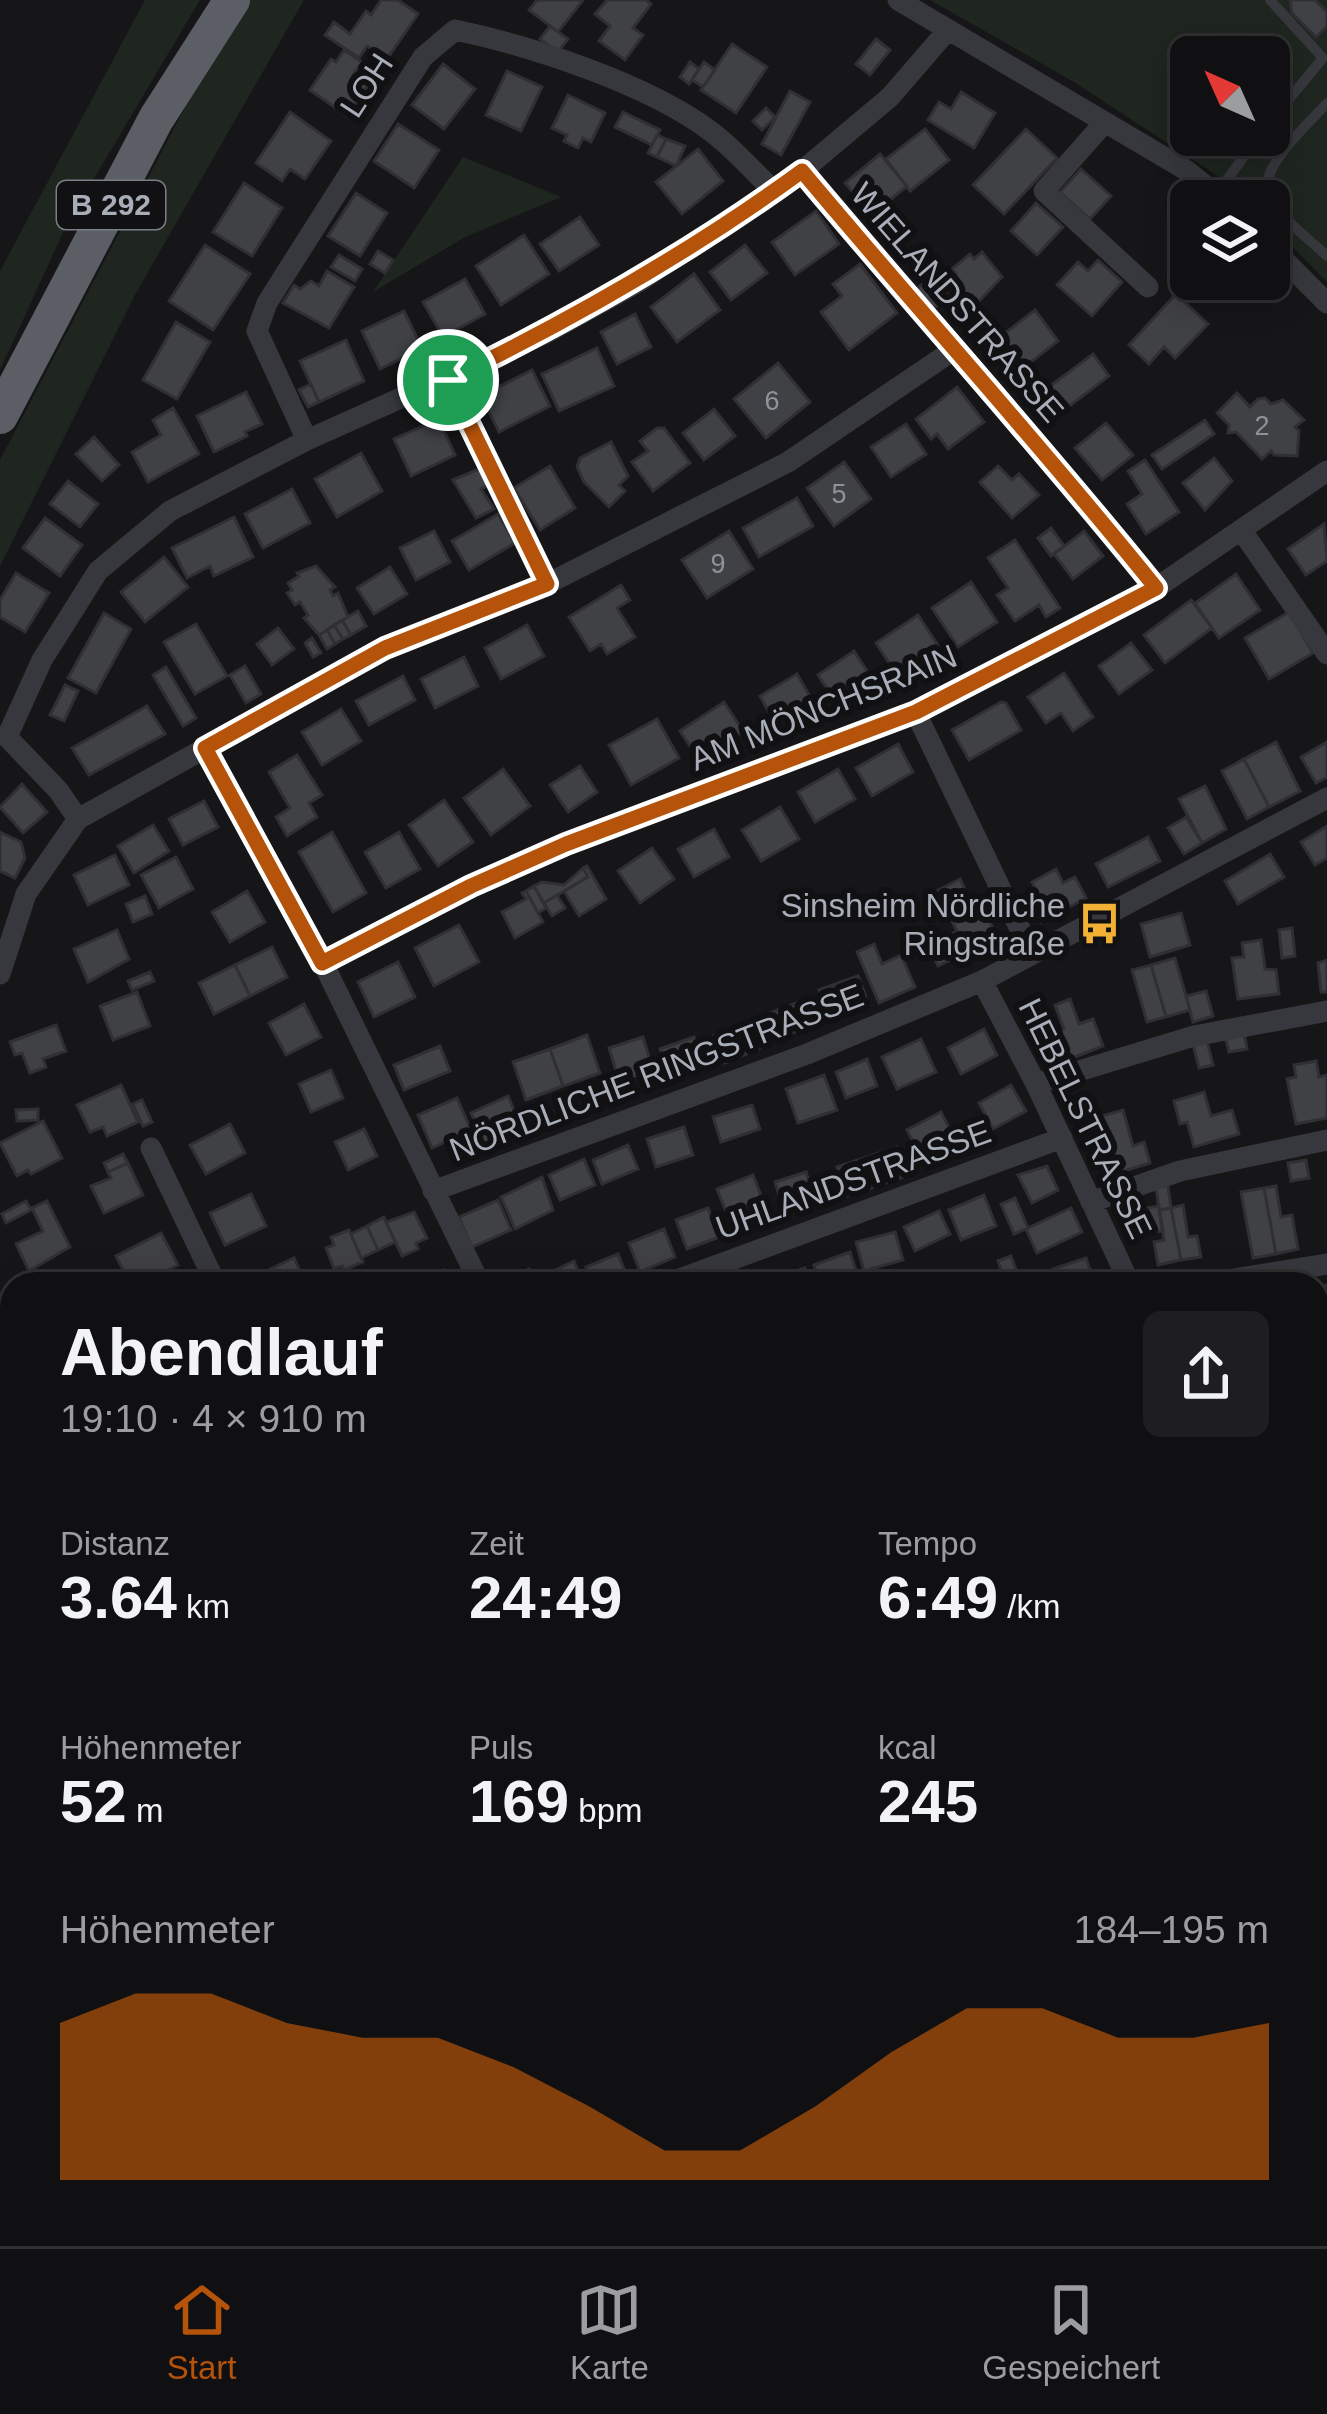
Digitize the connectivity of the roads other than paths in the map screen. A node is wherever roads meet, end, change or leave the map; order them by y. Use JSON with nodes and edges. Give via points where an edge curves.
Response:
{"nodes":[{"id":1,"x":232,"y":0,"type":"edge"},
{"id":2,"x":898,"y":0,"type":"edge"},
{"id":3,"x":1270,"y":0,"type":"edge"},
{"id":4,"x":926,"y":7,"type":"edge"},
{"id":5,"x":947,"y":31,"type":"junction"},
{"id":6,"x":1325,"y":60,"type":"edge"},
{"id":7,"x":1290,"y":99,"type":"edge"},
{"id":8,"x":1327,"y":103,"type":"edge"},
{"id":9,"x":1105,"y":122,"type":"junction"},
{"id":10,"x":802,"y":171,"type":"junction"},
{"id":11,"x":1199,"y":180,"type":"edge"},
{"id":12,"x":774,"y":191,"type":"junction"},
{"id":13,"x":1327,"y":256,"type":"edge"},
{"id":14,"x":1290,"y":266,"type":"edge"},
{"id":15,"x":1148,"y":287,"type":"dead end"},
{"id":16,"x":1327,"y":303,"type":"edge"},
{"id":17,"x":952,"y":351,"type":"junction"},
{"id":18,"x":448,"y":380,"type":"junction"},
{"id":19,"x":0,"y":416,"type":"edge"},
{"id":20,"x":307,"y":440,"type":"junction"},
{"id":21,"x":1327,"y":471,"type":"edge"},
{"id":22,"x":1242,"y":531,"type":"junction"},
{"id":23,"x":547,"y":584,"type":"junction"},
{"id":24,"x":1156,"y":588,"type":"junction"},
{"id":25,"x":1327,"y":654,"type":"edge"},
{"id":26,"x":916,"y":712,"type":"junction"},
{"id":27,"x":4,"y":744,"type":"edge"},
{"id":28,"x":205,"y":748,"type":"junction"},
{"id":29,"x":1327,"y":798,"type":"edge"},
{"id":30,"x":78,"y":819,"type":"junction"},
{"id":31,"x":1032,"y":954,"type":"junction"},
{"id":32,"x":322,"y":963,"type":"junction"},
{"id":33,"x":0,"y":974,"type":"edge"},
{"id":34,"x":982,"y":980,"type":"junction"},
{"id":35,"x":1327,"y":1011,"type":"edge"},
{"id":36,"x":1036,"y":1084,"type":"junction"},
{"id":37,"x":1062,"y":1138,"type":"junction"},
{"id":38,"x":1327,"y":1140,"type":"edge"},
{"id":39,"x":151,"y":1148,"type":"dead end"},
{"id":40,"x":433,"y":1190,"type":"junction"},
{"id":41,"x":1091,"y":1202,"type":"junction"},
{"id":42,"x":1327,"y":1264,"type":"edge"},
{"id":43,"x":210,"y":1272,"type":"edge"},
{"id":44,"x":474,"y":1272,"type":"edge"},
{"id":45,"x":699,"y":1272,"type":"edge"},
{"id":46,"x":1124,"y":1272,"type":"edge"},
{"id":47,"x":1277,"y":1272,"type":"edge"}],
"edges":[{"from":1,"to":19,"type":"highway","number":"B 292","via":[[157,118]]},
{"from":2,"to":4,"type":"street"},
{"from":3,"to":6,"type":"lane"},
{"from":4,"to":5,"type":"street"},
{"from":5,"to":9,"type":"street"},
{"from":5,"to":10,"type":"street","via":[[890,97]]},
{"from":6,"to":7,"type":"lane"},
{"from":8,"to":13,"type":"lane","via":[[1270,169],[1264,188]]},
{"from":9,"to":11,"type":"street"},
{"from":9,"to":15,"type":"street","via":[[1044,191]]},
{"from":10,"to":12,"type":"street"},
{"from":10,"to":17,"type":"street","name":"WIELANDSTRASSE"},
{"from":12,"to":18,"type":"street","via":[[612,297]]},
{"from":12,"to":20,"type":"street","name":"LOH","via":[[713,133],[665,104],[455,30],[423,58],[267,303],[257,331]]},
{"from":14,"to":16,"type":"street"},
{"from":17,"to":23,"type":"street","via":[[788,463]]},
{"from":17,"to":24,"type":"street","name":"WIELANDSTRASSE"},
{"from":18,"to":20,"type":"street"},
{"from":18,"to":23,"type":"street"},
{"from":20,"to":27,"type":"street","via":[[170,511],[98,571],[42,660]]},
{"from":21,"to":22,"type":"street","name":"AM MÖNCHSRAIN"},
{"from":22,"to":24,"type":"street","name":"AM MÖNCHSRAIN"},
{"from":22,"to":25,"type":"street"},
{"from":23,"to":28,"type":"street","via":[[385,648]]},
{"from":24,"to":26,"type":"street","name":"AM MÖNCHSRAIN"},
{"from":26,"to":31,"type":"street"},
{"from":26,"to":32,"type":"street","name":"AM MÖNCHSRAIN","via":[[566,844]]},
{"from":27,"to":30,"type":"street","via":[[58,790]]},
{"from":28,"to":30,"type":"street"},
{"from":28,"to":32,"type":"street"},
{"from":29,"to":31,"type":"street","name":"NÖRDLICHE RINGSTRASSE"},
{"from":30,"to":33,"type":"street","via":[[26,894]]},
{"from":31,"to":34,"type":"street","name":"NÖRDLICHE RINGSTRASSE"},
{"from":32,"to":40,"type":"street"},
{"from":34,"to":36,"type":"street","name":"HEBELSTRASSE"},
{"from":34,"to":40,"type":"street","name":"NÖRDLICHE RINGSTRASSE","via":[[807,1054]]},
{"from":35,"to":36,"type":"street","via":[[1194,1036]]},
{"from":36,"to":37,"type":"street","name":"HEBELSTRASSE"},
{"from":37,"to":41,"type":"street","name":"HEBELSTRASSE"},
{"from":37,"to":45,"type":"street","name":"UHLANDSTRASSE"},
{"from":38,"to":41,"type":"street","via":[[1180,1171]]},
{"from":39,"to":43,"type":"street"},
{"from":40,"to":44,"type":"street"},
{"from":41,"to":46,"type":"street","name":"HEBELSTRASSE"},
{"from":42,"to":47,"type":"street"}]}
